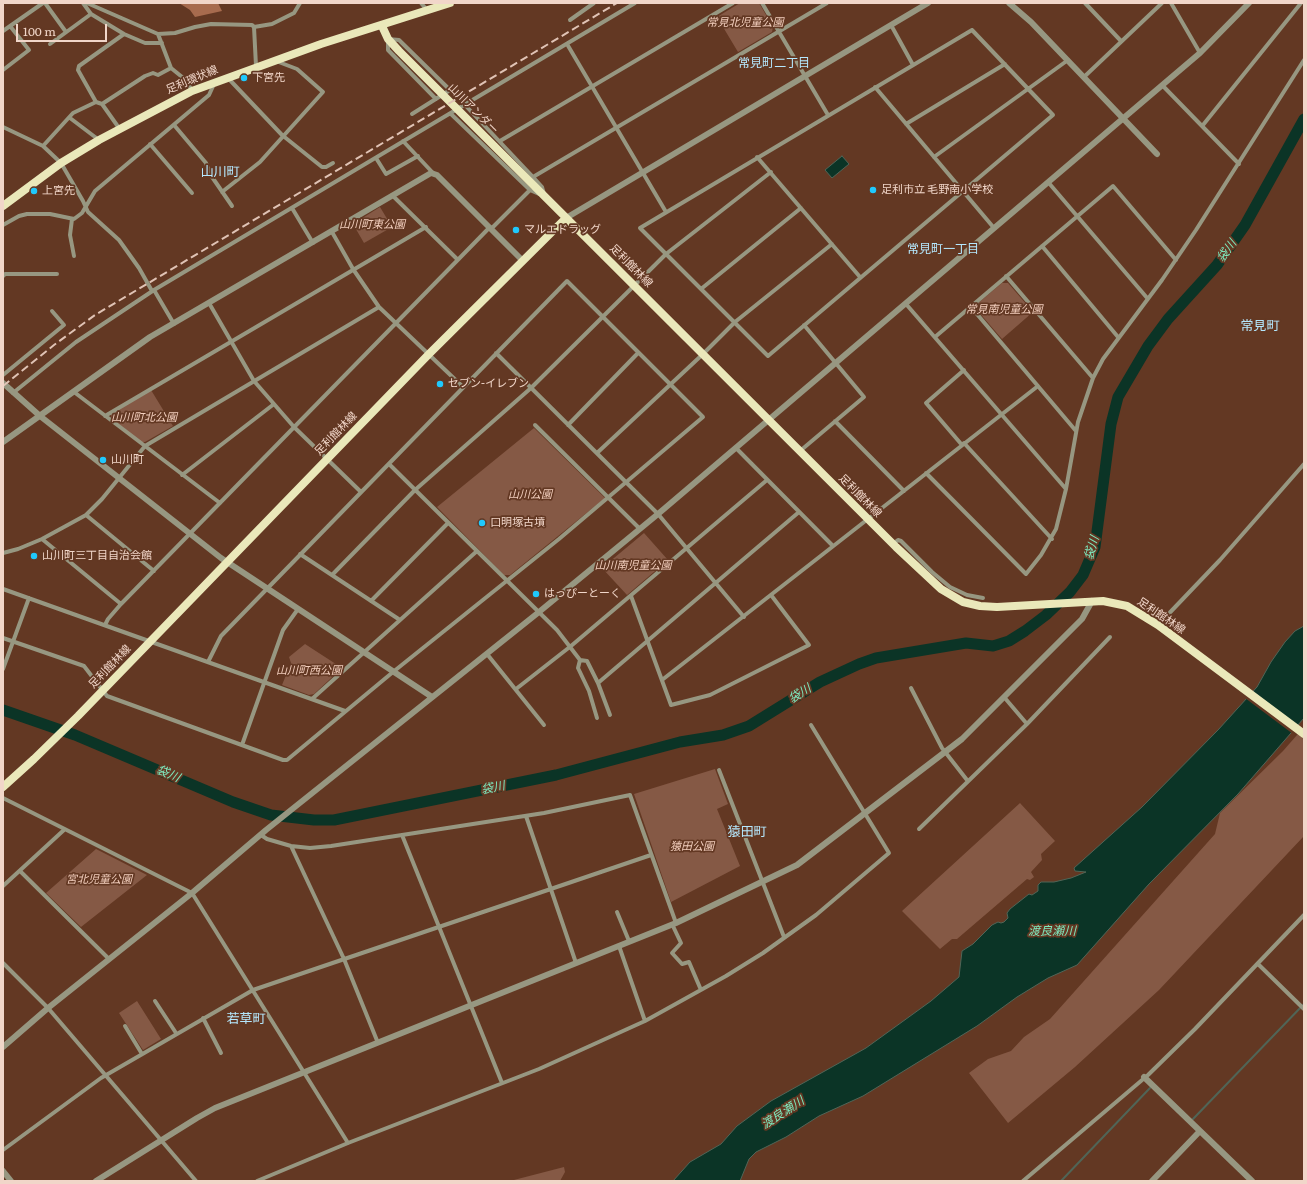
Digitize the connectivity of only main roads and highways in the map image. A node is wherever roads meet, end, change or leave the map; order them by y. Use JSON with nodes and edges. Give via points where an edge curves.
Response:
{"nodes":[{"id":1,"x":450,"y":3,"type":"edge"},
{"id":2,"x":382,"y":26,"type":"junction"},
{"id":3,"x":3,"y":206,"type":"edge"},
{"id":4,"x":566,"y":218,"type":"junction"},
{"id":5,"x":1304,"y":734,"type":"edge"},
{"id":6,"x":3,"y":787,"type":"edge"}],
"edges":[{"from":1,"to":2,"type":"main road","name":"足利環状線"},
{"from":2,"to":3,"type":"main road","name":"足利環状線","via":[[273,60],[192,91],[98,140],[61,163]]},
{"from":2,"to":4,"type":"main road","name":"山川アンダー","via":[[388,39],[399,51]]},
{"from":4,"to":5,"type":"main road","name":"足利館林線","via":[[892,544],[941,589],[971,604],[997,607],[1091,601],[1110,601],[1127,606],[1161,627]]},
{"from":4,"to":6,"type":"main road","name":"足利館林線","via":[[429,354],[75,718]]}]}
